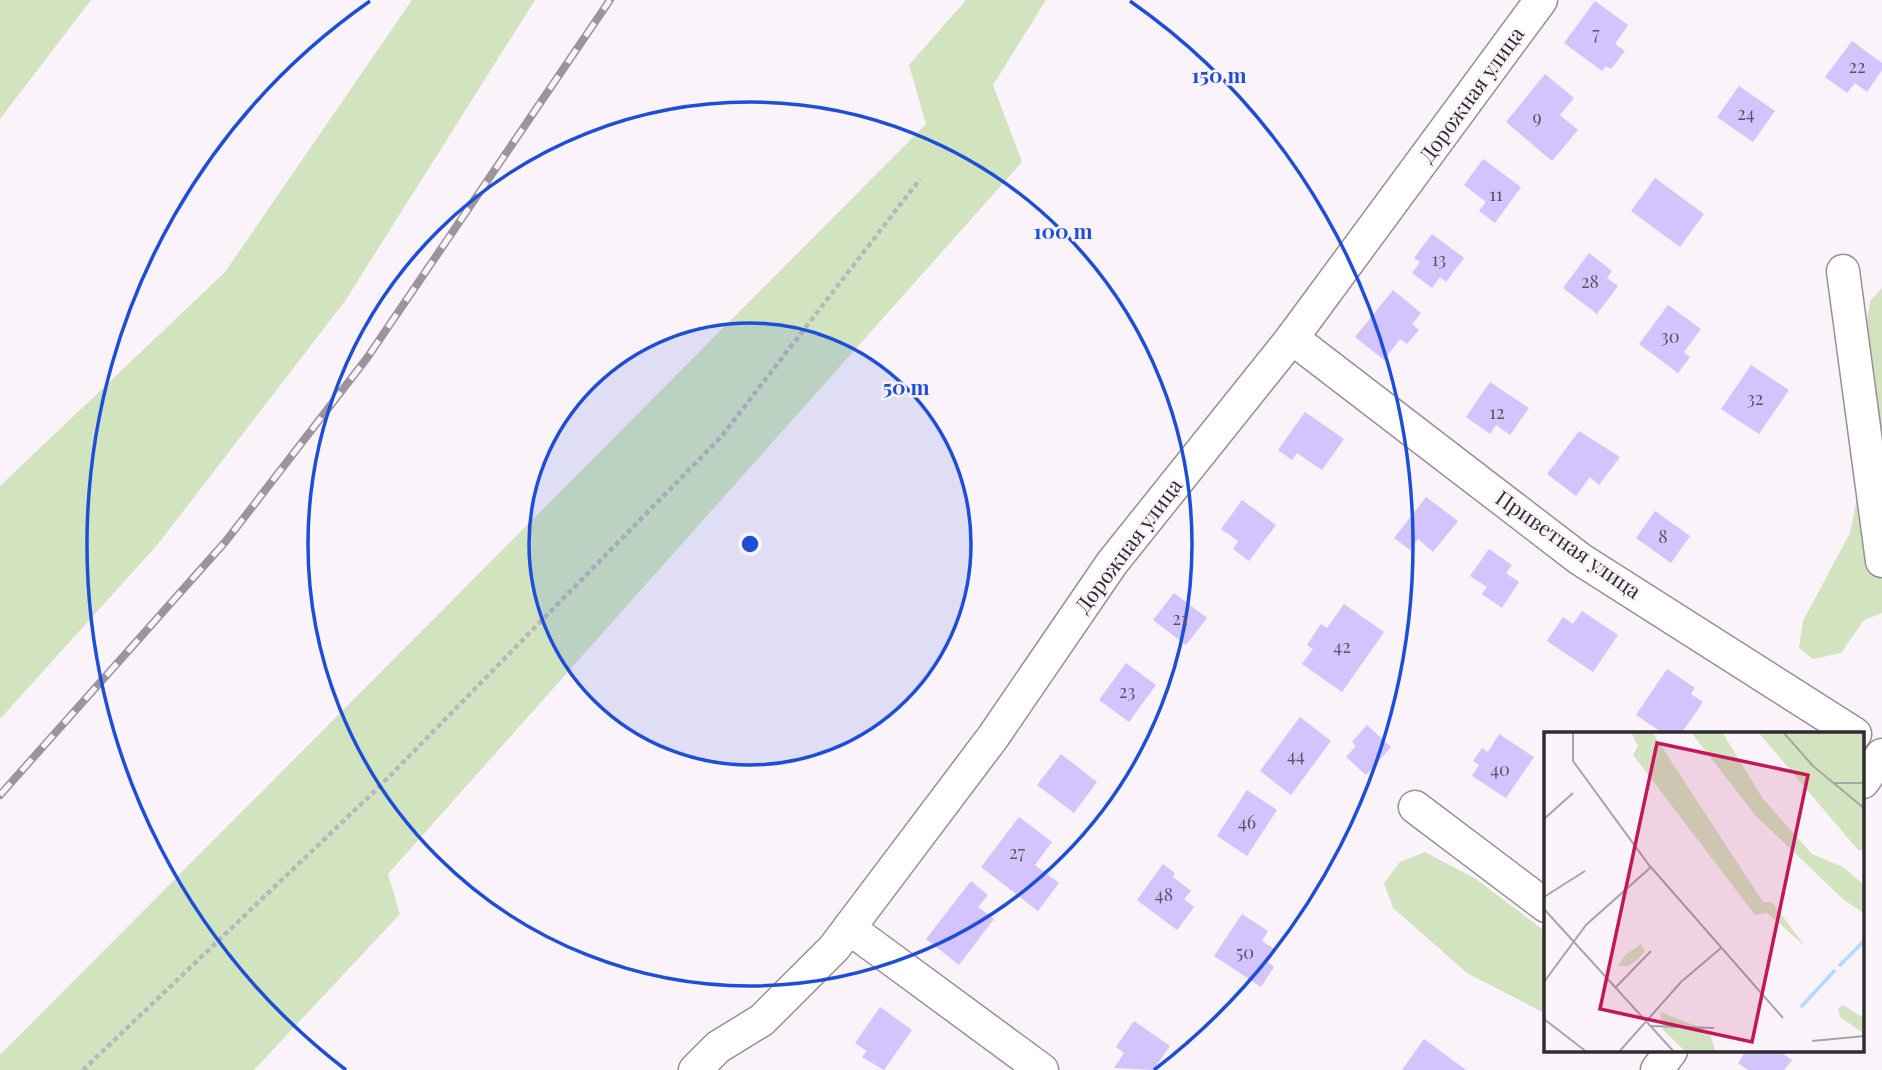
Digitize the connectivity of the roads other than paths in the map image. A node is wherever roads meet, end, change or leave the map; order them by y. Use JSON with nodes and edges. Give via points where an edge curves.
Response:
{"nodes":[{"id":1,"x":1541,"y":0,"type":"edge"},
{"id":2,"x":1843,"y":271,"type":"dead end"},
{"id":3,"x":1292,"y":338,"type":"junction"},
{"id":4,"x":1882,"y":561,"type":"edge"},
{"id":5,"x":1852,"y":732,"type":"edge"},
{"id":6,"x":1864,"y":740,"type":"edge"},
{"id":7,"x":1882,"y":753,"type":"edge"},
{"id":8,"x":1864,"y":780,"type":"edge"},
{"id":9,"x":1415,"y":807,"type":"dead end"},
{"id":10,"x":1544,"y":904,"type":"edge"},
{"id":11,"x":849,"y":928,"type":"junction"},
{"id":12,"x":1670,"y":1052,"type":"edge"},
{"id":13,"x":695,"y":1070,"type":"edge"},
{"id":14,"x":1042,"y":1070,"type":"edge"},
{"id":15,"x":1657,"y":1070,"type":"edge"}],
"edges":[{"from":1,"to":3,"type":"street","name":"Дорожная улица"},
{"from":2,"to":4,"type":"street"},
{"from":3,"to":5,"type":"street","name":"Приветная улица","via":[[1580,559]]},
{"from":3,"to":11,"type":"street","name":"Дорожная улица","via":[[1112,563],[993,737]]},
{"from":6,"to":7,"type":"street"},
{"from":7,"to":8,"type":"street"},
{"from":9,"to":10,"type":"street"},
{"from":11,"to":13,"type":"street","name":"Дорожная улица","via":[[762,1020],[718,1047]]},
{"from":11,"to":14,"type":"street"},
{"from":12,"to":15,"type":"street"}]}
